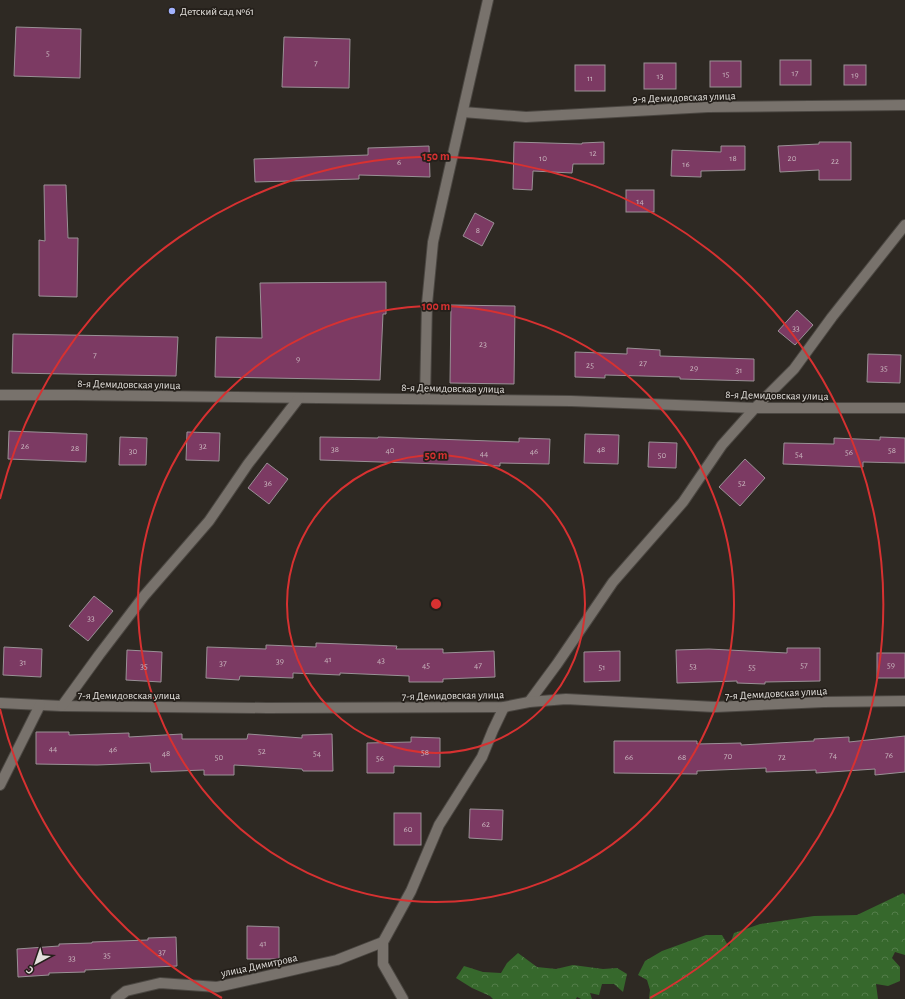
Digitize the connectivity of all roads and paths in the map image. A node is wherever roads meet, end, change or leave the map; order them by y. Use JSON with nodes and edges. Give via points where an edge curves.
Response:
{"nodes":[{"id":1,"x":488,"y":0,"type":"edge"},
{"id":2,"x":905,"y":105,"type":"edge"},
{"id":3,"x":463,"y":112,"type":"junction"},
{"id":4,"x":905,"y":224,"type":"edge"},
{"id":5,"x":0,"y":395,"type":"edge"},
{"id":6,"x":299,"y":398,"type":"junction"},
{"id":7,"x":425,"y":399,"type":"junction"},
{"id":8,"x":755,"y":408,"type":"junction"},
{"id":9,"x":905,"y":408,"type":"edge"},
{"id":10,"x":905,"y":701,"type":"edge"},
{"id":11,"x":528,"y":702,"type":"junction"},
{"id":12,"x":0,"y":703,"type":"edge"},
{"id":13,"x":40,"y":705,"type":"junction"},
{"id":14,"x":62,"y":706,"type":"junction"},
{"id":15,"x":504,"y":707,"type":"junction"},
{"id":16,"x":0,"y":785,"type":"edge"},
{"id":17,"x":383,"y":942,"type":"junction"},
{"id":18,"x":116,"y":999,"type":"edge"},
{"id":19,"x":403,"y":999,"type":"edge"}],
"edges":[{"from":1,"to":3,"type":"street"},
{"from":2,"to":3,"type":"street","name":"9-я Демидовская улица","via":[[708,108],[526,117]]},
{"from":3,"to":7,"type":"street","via":[[433,242],[426,304]]},
{"from":4,"to":8,"type":"street","via":[[794,369]]},
{"from":5,"to":6,"type":"street","name":"8-я Демидовская улица"},
{"from":6,"to":7,"type":"street","name":"8-я Демидовская улица"},
{"from":6,"to":14,"type":"street","via":[[209,520],[144,596]]},
{"from":7,"to":8,"type":"street","name":"8-я Демидовская улица","via":[[572,401]]},
{"from":8,"to":9,"type":"street","name":"8-я Демидовская улица"},
{"from":8,"to":11,"type":"street","via":[[722,445],[683,502],[613,582]]},
{"from":10,"to":11,"type":"street","name":"7-я Демидовская улица","via":[[715,707],[566,699]]},
{"from":11,"to":15,"type":"street","name":"7-я Демидовская улица"},
{"from":12,"to":13,"type":"street","name":"7-я Демидовская улица"},
{"from":13,"to":14,"type":"street","name":"7-я Демидовская улица"},
{"from":13,"to":16,"type":"street"},
{"from":14,"to":15,"type":"street","name":"7-я Демидовская улица"},
{"from":15,"to":17,"type":"street","via":[[482,757],[439,825],[411,891]]},
{"from":17,"to":18,"type":"street","name":"улица Димитрова","via":[[337,960],[280,974],[217,987],[160,983],[126,991]]},
{"from":17,"to":19,"type":"street","via":[[384,964]]}]}
